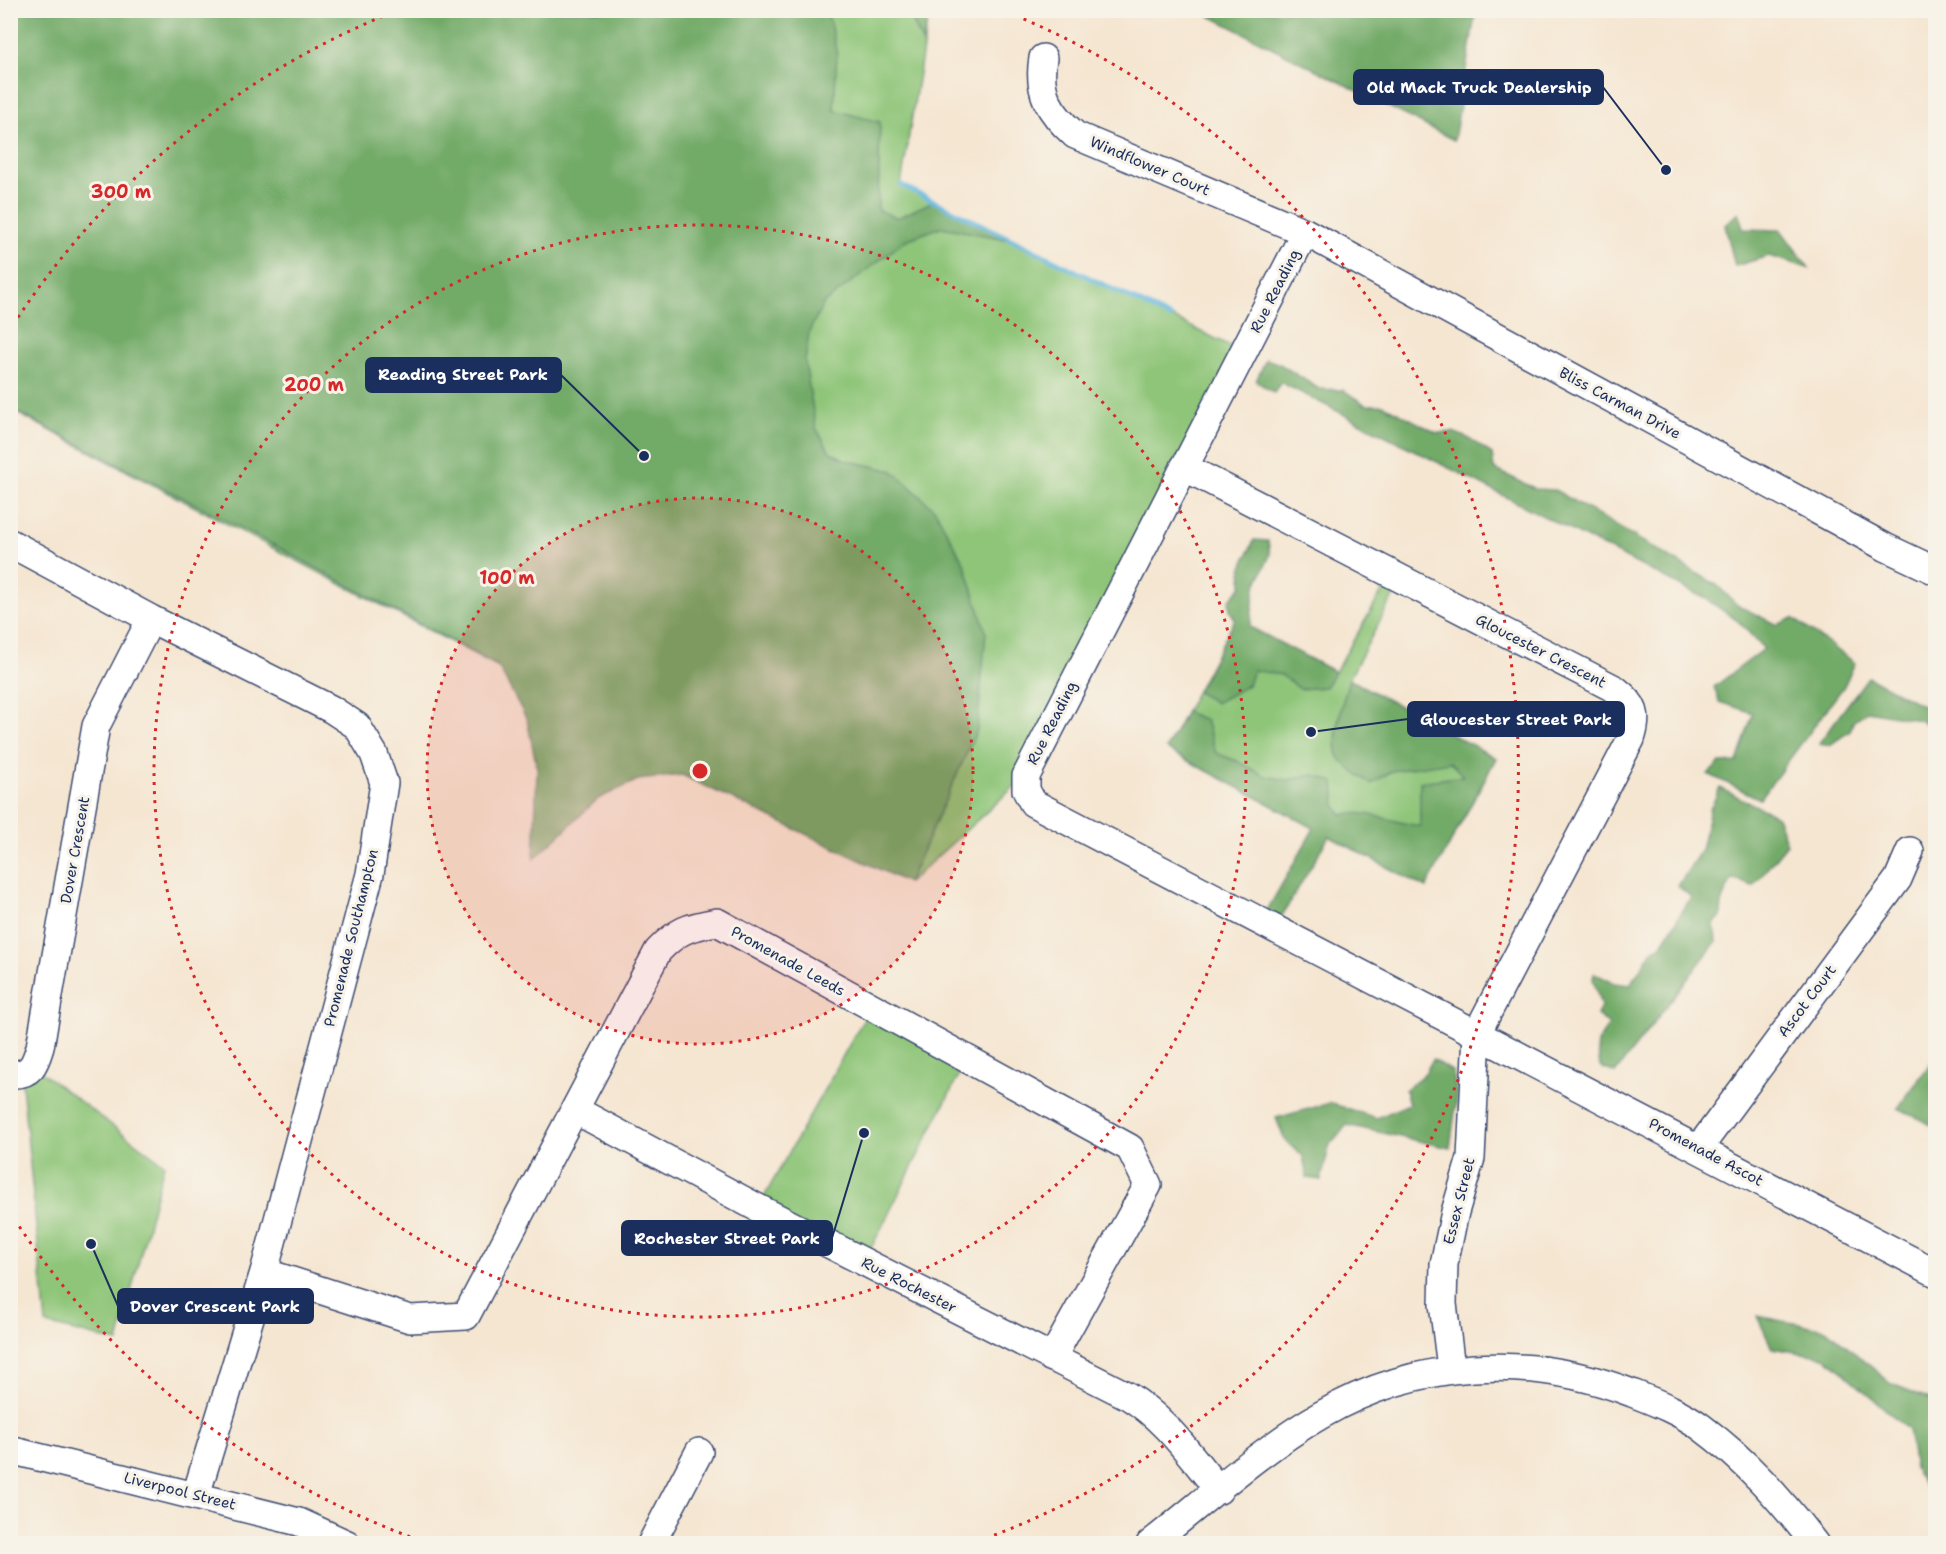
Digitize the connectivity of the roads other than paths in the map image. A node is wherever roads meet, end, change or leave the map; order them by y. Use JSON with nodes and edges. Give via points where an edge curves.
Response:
{"nodes":[{"id":1,"x":1043,"y":58,"type":"dead end"},
{"id":2,"x":1305,"y":232,"type":"junction"},
{"id":3,"x":1184,"y":467,"type":"junction"},
{"id":4,"x":10,"y":543,"type":"edge"},
{"id":5,"x":1935,"y":571,"type":"edge"},
{"id":6,"x":151,"y":619,"type":"junction"},
{"id":7,"x":1910,"y":851,"type":"dead end"},
{"id":8,"x":1477,"y":1033,"type":"junction"},
{"id":9,"x":10,"y":1074,"type":"edge"},
{"id":10,"x":574,"y":1110,"type":"junction"},
{"id":11,"x":1699,"y":1148,"type":"junction"},
{"id":12,"x":264,"y":1272,"type":"junction"},
{"id":13,"x":1935,"y":1273,"type":"edge"},
{"id":14,"x":1052,"y":1358,"type":"junction"},
{"id":15,"x":1451,"y":1368,"type":"junction"},
{"id":16,"x":10,"y":1450,"type":"edge"},
{"id":17,"x":699,"y":1452,"type":"dead end"},
{"id":18,"x":1219,"y":1490,"type":"junction"},
{"id":19,"x":196,"y":1495,"type":"junction"},
{"id":20,"x":342,"y":1542,"type":"edge"},
{"id":21,"x":651,"y":1544,"type":"edge"},
{"id":22,"x":1150,"y":1544,"type":"edge"},
{"id":23,"x":1815,"y":1544,"type":"edge"}],
"edges":[{"from":1,"to":2,"type":"street","name":"Windflower Court","via":[[1040,74],[1045,96],[1056,118],[1075,135]]},
{"from":2,"to":3,"type":"street","name":"Rue Reading"},
{"from":2,"to":5,"type":"street","name":"Bliss Carman Drive"},
{"from":3,"to":8,"type":"street","name":"Gloucester Crescent","via":[[1614,689],[1635,712],[1637,722],[1631,739]]},
{"from":3,"to":8,"type":"street","name":"Rue Reading","via":[[1026,776],[1026,790],[1033,803],[1044,811]]},
{"from":4,"to":6,"type":"street","name":"Promenade Southampton"},
{"from":6,"to":9,"type":"street","name":"Dover Crescent","via":[[96,726],[40,1047],[34,1067],[21,1075]]},
{"from":6,"to":12,"type":"street","name":"Promenade Southampton","via":[[331,709],[357,726],[374,754],[384,783],[370,874]]},
{"from":7,"to":11,"type":"street","name":"Ascot Court","via":[[1898,879]]},
{"from":8,"to":11,"type":"street","name":"Promenade Ascot"},
{"from":8,"to":15,"type":"street","name":"Essex Street","via":[[1471,1158],[1444,1264],[1443,1304]]},
{"from":10,"to":12,"type":"street","name":"Promenade Leeds","via":[[466,1316],[410,1319]]},
{"from":10,"to":14,"type":"street","name":"Rue Rochester"},
{"from":10,"to":14,"type":"street","name":"Promenade Leeds","via":[[657,951],[690,927],[717,922],[1130,1148],[1148,1185]]},
{"from":11,"to":13,"type":"street","name":"Promenade Ascot"},
{"from":12,"to":19,"type":"street","name":"Promenade Southampton"},
{"from":14,"to":18,"type":"street","name":"Rue Rochester","via":[[1148,1408]]},
{"from":15,"to":18,"type":"street","via":[[1366,1392],[1321,1415]]},
{"from":15,"to":23,"type":"street","via":[[1538,1368],[1597,1379],[1652,1400],[1699,1426],[1743,1461]]},
{"from":16,"to":19,"type":"street","name":"Liverpool Street"},
{"from":17,"to":21,"type":"street"},
{"from":18,"to":22,"type":"street"},
{"from":19,"to":20,"type":"street","name":"Liverpool Street","via":[[299,1522]]}]}
